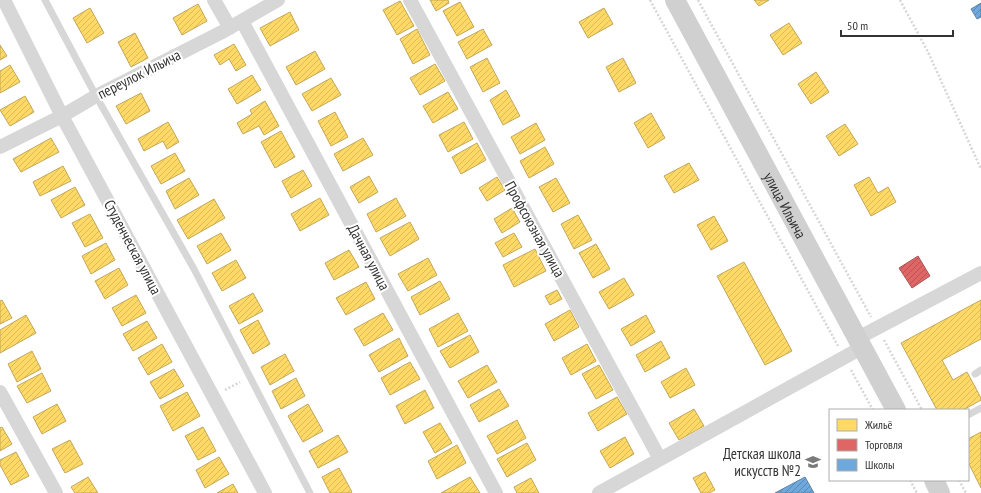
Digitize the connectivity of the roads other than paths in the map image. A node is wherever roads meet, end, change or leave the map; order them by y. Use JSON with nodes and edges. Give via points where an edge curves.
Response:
{"nodes":[{"id":1,"x":4,"y":0,"type":"edge"},
{"id":2,"x":45,"y":0,"type":"edge"},
{"id":3,"x":214,"y":0,"type":"edge"},
{"id":4,"x":278,"y":0,"type":"edge"},
{"id":5,"x":410,"y":0,"type":"edge"},
{"id":6,"x":675,"y":0,"type":"edge"},
{"id":7,"x":242,"y":21,"type":"junction"},
{"id":8,"x":230,"y":28,"type":"junction"},
{"id":9,"x":96,"y":96,"type":"junction"},
{"id":10,"x":62,"y":116,"type":"junction"},
{"id":11,"x":0,"y":147,"type":"edge"},
{"id":12,"x":981,"y":273,"type":"edge"},
{"id":13,"x":860,"y":342,"type":"junction"},
{"id":14,"x":0,"y":392,"type":"edge"},
{"id":15,"x":981,"y":408,"type":"edge"},
{"id":16,"x":895,"y":409,"type":"edge"},
{"id":17,"x":969,"y":414,"type":"edge"},
{"id":18,"x":660,"y":459,"type":"junction"},
{"id":19,"x":934,"y":481,"type":"edge"},
{"id":20,"x":56,"y":493,"type":"edge"},
{"id":21,"x":265,"y":493,"type":"edge"},
{"id":22,"x":310,"y":493,"type":"edge"},
{"id":23,"x":496,"y":493,"type":"edge"},
{"id":24,"x":599,"y":493,"type":"edge"},
{"id":25,"x":940,"y":493,"type":"edge"}],
"edges":[{"from":1,"to":10,"type":"street","name":"Студенческая улица"},
{"from":2,"to":9,"type":"lane"},
{"from":3,"to":8,"type":"street"},
{"from":4,"to":7,"type":"street","name":"переулок Ильича"},
{"from":5,"to":18,"type":"street","name":"Профсоюзная улица"},
{"from":6,"to":13,"type":"street","name":"улица Ильича"},
{"from":7,"to":8,"type":"street","name":"переулок Ильича"},
{"from":7,"to":23,"type":"street","name":"Дачная улица"},
{"from":8,"to":9,"type":"street","name":"переулок Ильича"},
{"from":9,"to":10,"type":"street","name":"переулок Ильича"},
{"from":9,"to":22,"type":"lane","via":[[194,269]]},
{"from":10,"to":11,"type":"street","name":"переулок Ильича"},
{"from":10,"to":21,"type":"street","name":"Студенческая улица"},
{"from":12,"to":13,"type":"street","via":[[877,328]]},
{"from":13,"to":16,"type":"street","name":"улица Ильича"},
{"from":13,"to":18,"type":"street","via":[[844,357]]},
{"from":14,"to":20,"type":"street"},
{"from":15,"to":17,"type":"lane"},
{"from":18,"to":24,"type":"street"},
{"from":19,"to":25,"type":"street"}]}
